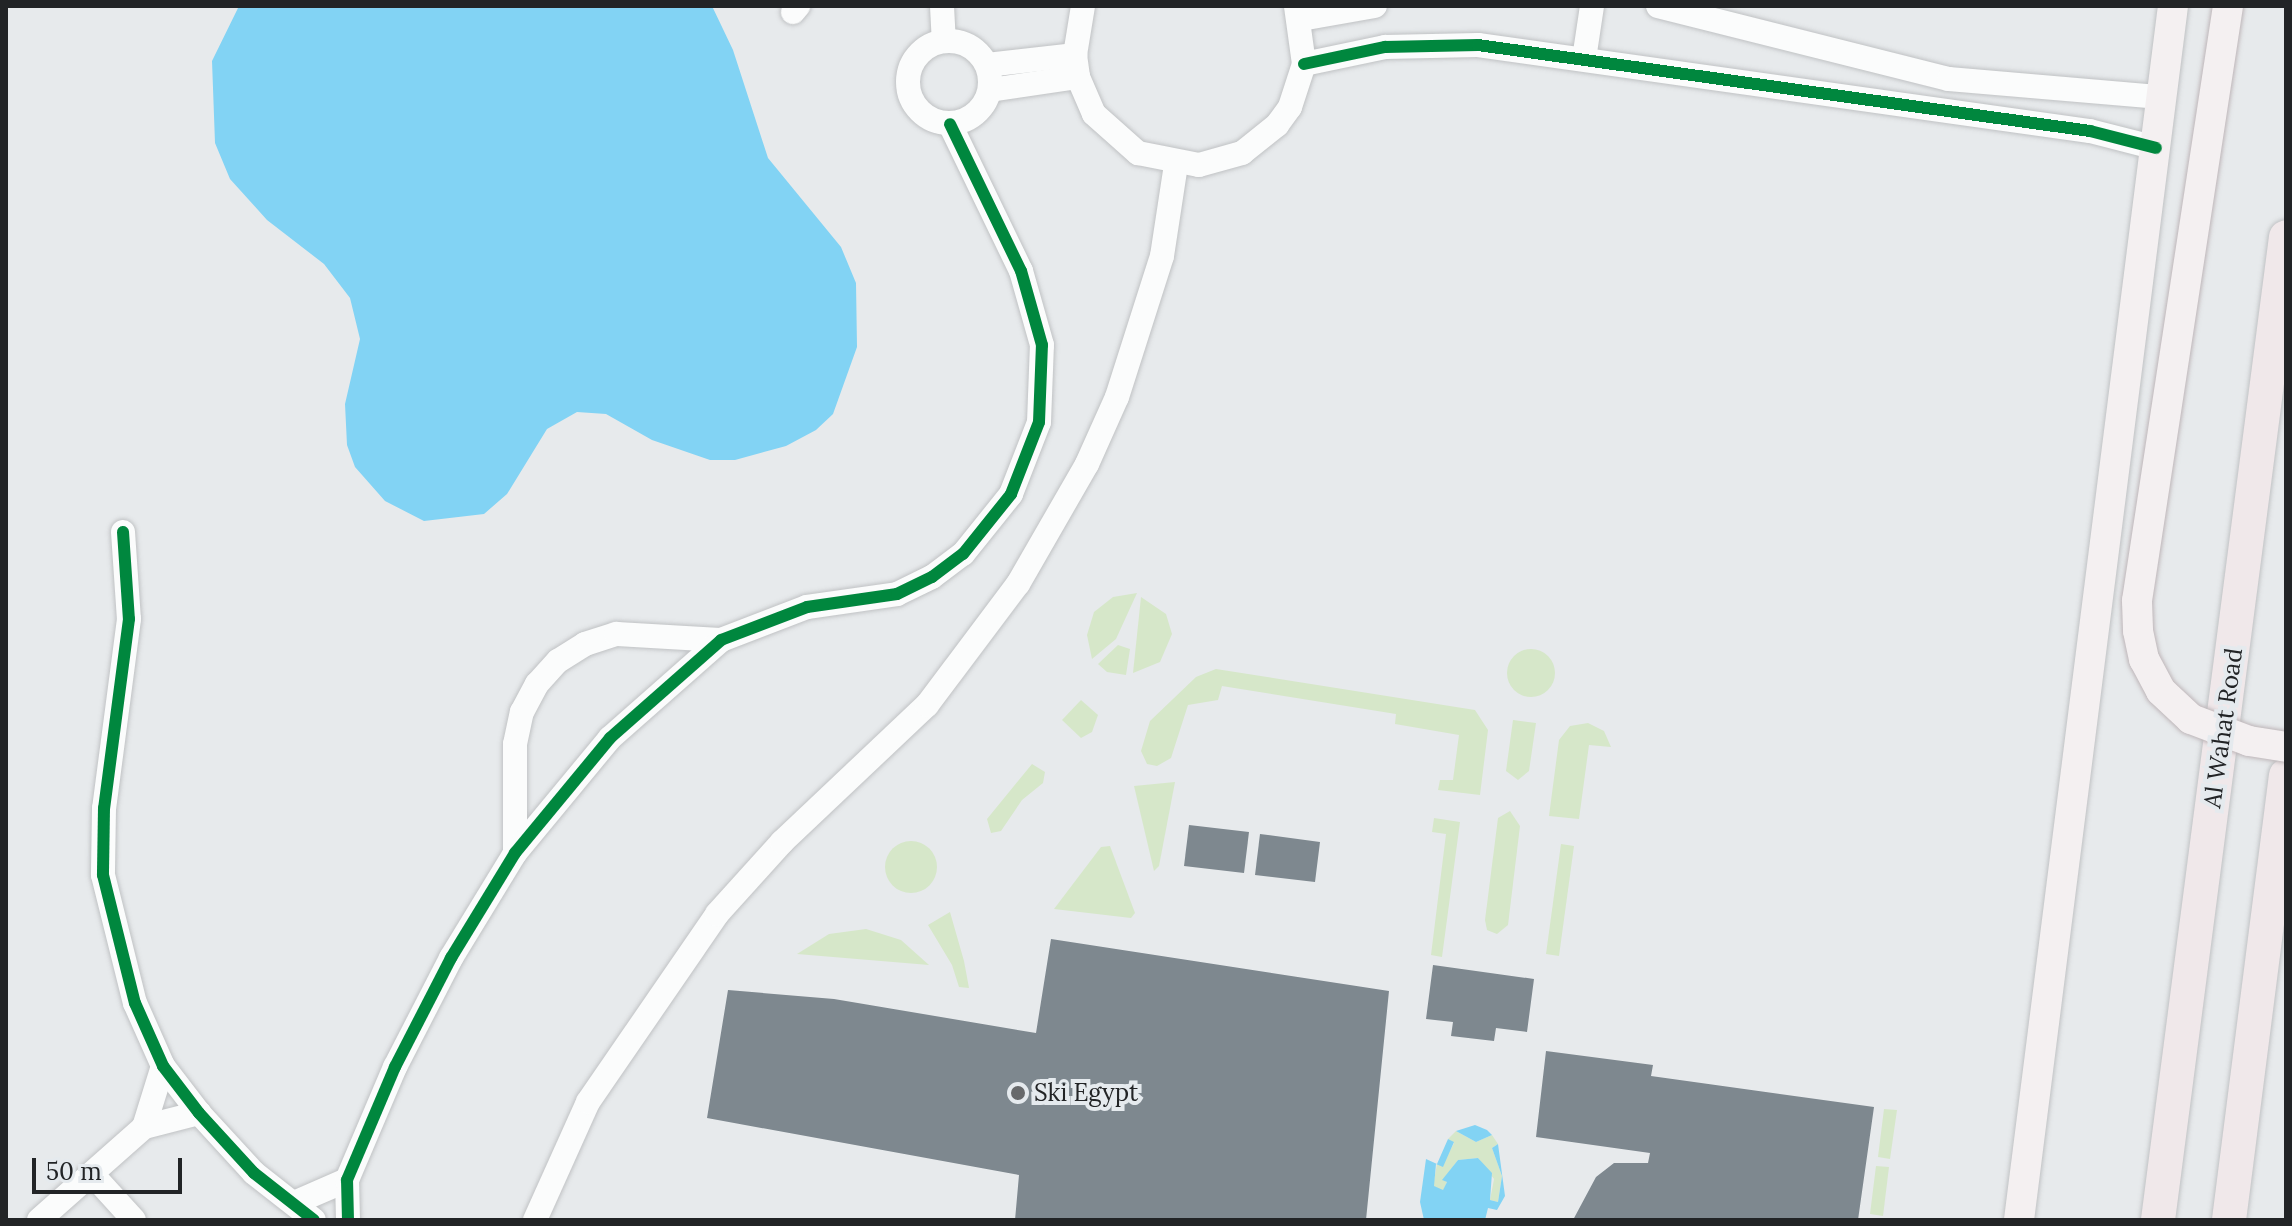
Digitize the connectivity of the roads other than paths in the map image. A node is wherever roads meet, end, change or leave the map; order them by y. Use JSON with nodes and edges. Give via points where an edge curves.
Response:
{"nodes":[{"id":1,"x":942,"y":6,"type":"edge"},
{"id":2,"x":1083,"y":6,"type":"edge"},
{"id":3,"x":1375,"y":6,"type":"edge"},
{"id":4,"x":1592,"y":6,"type":"edge"},
{"id":5,"x":1658,"y":6,"type":"edge"},
{"id":6,"x":2173,"y":6,"type":"edge"},
{"id":7,"x":2228,"y":6,"type":"edge"},
{"id":8,"x":1298,"y":13,"type":"edge"},
{"id":9,"x":944,"y":41,"type":"junction"},
{"id":10,"x":1584,"y":59,"type":"junction"},
{"id":11,"x":1304,"y":64,"type":"junction"},
{"id":12,"x":1076,"y":66,"type":"junction"},
{"id":13,"x":988,"y":77,"type":"junction"},
{"id":14,"x":2160,"y":97,"type":"junction"},
{"id":15,"x":950,"y":124,"type":"junction"},
{"id":16,"x":2156,"y":148,"type":"junction"},
{"id":17,"x":1176,"y":165,"type":"junction"},
{"id":18,"x":2286,"y":237,"type":"edge"},
{"id":19,"x":123,"y":532,"type":"dead end"},
{"id":20,"x":721,"y":640,"type":"junction"},
{"id":21,"x":2286,"y":747,"type":"edge"},
{"id":22,"x":2286,"y":776,"type":"edge"},
{"id":23,"x":2281,"y":814,"type":"junction"},
{"id":24,"x":515,"y":853,"type":"junction"},
{"id":25,"x":2286,"y":885,"type":"edge"},
{"id":26,"x":163,"y":1066,"type":"junction"},
{"id":27,"x":199,"y":1113,"type":"junction"},
{"id":28,"x":144,"y":1127,"type":"junction"},
{"id":29,"x":92,"y":1174,"type":"junction"},
{"id":30,"x":347,"y":1180,"type":"junction"},
{"id":31,"x":294,"y":1203,"type":"junction"},
{"id":32,"x":39,"y":1220,"type":"edge"},
{"id":33,"x":134,"y":1220,"type":"edge"},
{"id":34,"x":314,"y":1220,"type":"edge"},
{"id":35,"x":348,"y":1220,"type":"edge"},
{"id":36,"x":535,"y":1220,"type":"edge"},
{"id":37,"x":2019,"y":1220,"type":"edge"},
{"id":38,"x":2158,"y":1220,"type":"edge"},
{"id":39,"x":2229,"y":1220,"type":"edge"}],
"edges":[{"from":1,"to":9,"type":"street"},
{"from":2,"to":12,"type":"street"},
{"from":3,"to":8,"type":"street"},
{"from":4,"to":10,"type":"street"},
{"from":5,"to":14,"type":"street","via":[[1949,79]]},
{"from":6,"to":14,"type":"main road"},
{"from":7,"to":21,"type":"main road","bridge":true,"via":[[2137,601],[2138,631],[2144,659],[2161,691],[2191,719],[2249,741]]},
{"from":8,"to":11,"type":"street"},
{"from":9,"to":13,"type":"street","via":[[974,49]]},
{"from":9,"to":15,"type":"street","via":[[915,58],[908,80],[920,111]]},
{"from":10,"to":11,"type":"street","via":[[1437,44],[1385,47]]},
{"from":10,"to":16,"type":"street","via":[[2090,131]]},
{"from":11,"to":17,"type":"street","via":[[1290,107],[1261,141],[1221,161]]},
{"from":12,"to":13,"type":"street"},
{"from":12,"to":17,"type":"street","via":[[1094,114],[1114,136],[1138,153]]},
{"from":13,"to":15,"type":"street","via":[[976,114]]},
{"from":14,"to":16,"type":"main road"},
{"from":15,"to":20,"type":"street","via":[[1035,307],[1044,384],[1028,459],[989,526],[932,577],[897,594],[807,607]]},
{"from":16,"to":37,"type":"main road"},
{"from":17,"to":36,"type":"street","via":[[1162,256],[1117,397],[1087,464],[1018,584],[927,705],[782,842],[717,914],[588,1102]]},
{"from":18,"to":38,"type":"highway","name":"Al Wahat Road"},
{"from":19,"to":26,"type":"street","via":[[129,619],[104,808],[103,875],[135,1003]]},
{"from":20,"to":24,"type":"street","via":[[610,738]]},
{"from":20,"to":24,"type":"street","via":[[616,634],[585,644],[558,661],[522,712],[515,744]]},
{"from":22,"to":23,"type":"highway"},
{"from":23,"to":25,"type":"highway"},
{"from":23,"to":39,"type":"highway"},
{"from":24,"to":30,"type":"street","via":[[423,1012]]},
{"from":26,"to":27,"type":"street"},
{"from":26,"to":28,"type":"street"},
{"from":27,"to":28,"type":"street"},
{"from":27,"to":31,"type":"street","via":[[254,1173]]},
{"from":28,"to":29,"type":"street"},
{"from":29,"to":32,"type":"street"},
{"from":29,"to":33,"type":"street"},
{"from":30,"to":31,"type":"street"},
{"from":30,"to":35,"type":"street"},
{"from":31,"to":34,"type":"street"}]}
